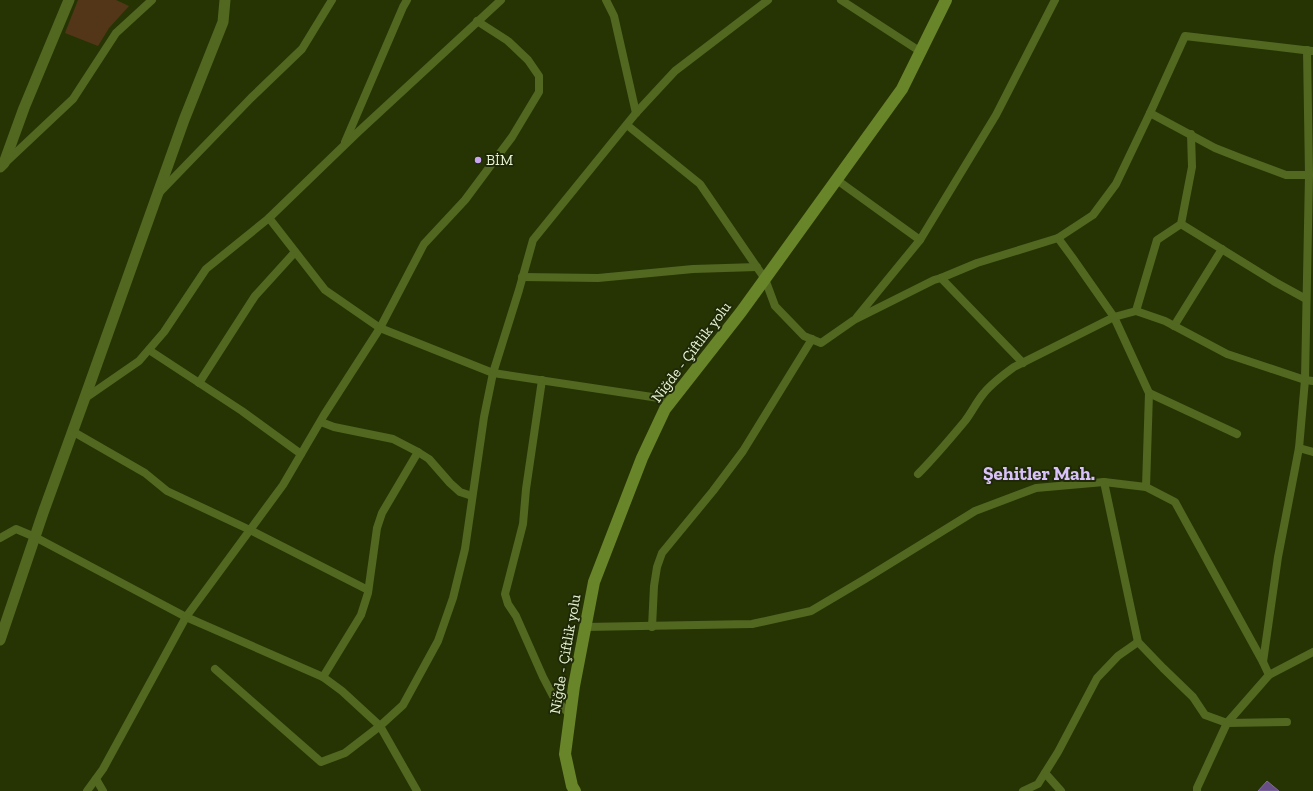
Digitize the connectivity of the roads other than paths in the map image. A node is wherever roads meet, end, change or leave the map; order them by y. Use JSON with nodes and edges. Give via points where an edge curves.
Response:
{"nodes":[{"id":1,"x":69,"y":0,"type":"edge"},
{"id":2,"x":152,"y":0,"type":"edge"},
{"id":3,"x":225,"y":0,"type":"edge"},
{"id":4,"x":332,"y":0,"type":"edge"},
{"id":5,"x":407,"y":0,"type":"edge"},
{"id":6,"x":501,"y":0,"type":"edge"},
{"id":7,"x":606,"y":0,"type":"edge"},
{"id":8,"x":768,"y":0,"type":"edge"},
{"id":9,"x":841,"y":0,"type":"edge"},
{"id":10,"x":946,"y":0,"type":"edge"},
{"id":11,"x":1055,"y":0,"type":"edge"},
{"id":12,"x":478,"y":21,"type":"junction"},
{"id":13,"x":1310,"y":51,"type":"edge"},
{"id":14,"x":921,"y":52,"type":"junction"},
{"id":15,"x":636,"y":113,"type":"junction"},
{"id":16,"x":1150,"y":113,"type":"junction"},
{"id":17,"x":627,"y":125,"type":"junction"},
{"id":18,"x":1190,"y":134,"type":"junction"},
{"id":19,"x":344,"y":145,"type":"junction"},
{"id":20,"x":2,"y":165,"type":"edge"},
{"id":21,"x":1310,"y":175,"type":"junction"},
{"id":22,"x":837,"y":180,"type":"junction"},
{"id":23,"x":157,"y":195,"type":"junction"},
{"id":24,"x":268,"y":218,"type":"junction"},
{"id":25,"x":1181,"y":224,"type":"junction"},
{"id":26,"x":1310,"y":229,"type":"edge"},
{"id":27,"x":1058,"y":238,"type":"junction"},
{"id":28,"x":920,"y":240,"type":"junction"},
{"id":29,"x":1222,"y":249,"type":"junction"},
{"id":30,"x":295,"y":252,"type":"junction"},
{"id":31,"x":757,"y":267,"type":"junction"},
{"id":32,"x":1310,"y":268,"type":"edge"},
{"id":33,"x":522,"y":277,"type":"junction"},
{"id":34,"x":941,"y":278,"type":"junction"},
{"id":35,"x":765,"y":279,"type":"junction"},
{"id":36,"x":1306,"y":299,"type":"junction"},
{"id":37,"x":1136,"y":311,"type":"junction"},
{"id":38,"x":1114,"y":317,"type":"junction"},
{"id":39,"x":854,"y":320,"type":"junction"},
{"id":40,"x":1174,"y":326,"type":"junction"},
{"id":41,"x":380,"y":328,"type":"junction"},
{"id":42,"x":812,"y":339,"type":"junction"},
{"id":43,"x":149,"y":350,"type":"junction"},
{"id":44,"x":1023,"y":363,"type":"junction"},
{"id":45,"x":493,"y":373,"type":"junction"},
{"id":46,"x":542,"y":380,"type":"junction"},
{"id":47,"x":1309,"y":381,"type":"edge"},
{"id":48,"x":199,"y":383,"type":"junction"},
{"id":49,"x":1149,"y":393,"type":"junction"},
{"id":50,"x":84,"y":400,"type":"junction"},
{"id":51,"x":672,"y":400,"type":"junction"},
{"id":52,"x":321,"y":422,"type":"junction"},
{"id":53,"x":72,"y":431,"type":"junction"},
{"id":54,"x":1237,"y":434,"type":"dead end"},
{"id":55,"x":1299,"y":448,"type":"junction"},
{"id":56,"x":418,"y":452,"type":"junction"},
{"id":57,"x":1313,"y":452,"type":"edge"},
{"id":58,"x":301,"y":454,"type":"junction"},
{"id":59,"x":918,"y":474,"type":"dead end"},
{"id":60,"x":1104,"y":482,"type":"junction"},
{"id":61,"x":1146,"y":487,"type":"junction"},
{"id":62,"x":472,"y":496,"type":"junction"},
{"id":63,"x":250,"y":530,"type":"junction"},
{"id":64,"x":35,"y":537,"type":"junction"},
{"id":65,"x":0,"y":538,"type":"edge"},
{"id":66,"x":368,"y":590,"type":"junction"},
{"id":67,"x":186,"y":617,"type":"junction"},
{"id":68,"x":652,"y":627,"type":"junction"},
{"id":69,"x":585,"y":628,"type":"junction"},
{"id":70,"x":0,"y":640,"type":"edge"},
{"id":71,"x":1138,"y":642,"type":"junction"},
{"id":72,"x":1313,"y":652,"type":"edge"},
{"id":73,"x":1263,"y":662,"type":"junction"},
{"id":74,"x":215,"y":669,"type":"dead end"},
{"id":75,"x":1269,"y":675,"type":"junction"},
{"id":76,"x":323,"y":677,"type":"junction"},
{"id":77,"x":570,"y":716,"type":"junction"},
{"id":78,"x":1287,"y":722,"type":"dead end"},
{"id":79,"x":1227,"y":723,"type":"junction"},
{"id":80,"x":380,"y":726,"type":"junction"},
{"id":81,"x":1045,"y":773,"type":"junction"},
{"id":82,"x":570,"y":778,"type":"junction"},
{"id":83,"x":96,"y":779,"type":"junction"},
{"id":84,"x":87,"y":791,"type":"edge"},
{"id":85,"x":103,"y":791,"type":"edge"},
{"id":86,"x":417,"y":791,"type":"edge"},
{"id":87,"x":566,"y":791,"type":"edge"},
{"id":88,"x":575,"y":791,"type":"edge"},
{"id":89,"x":1023,"y":791,"type":"edge"},
{"id":90,"x":1061,"y":791,"type":"edge"},
{"id":91,"x":1197,"y":791,"type":"edge"}],
"edges":[{"from":1,"to":20,"type":"street"},
{"from":2,"to":20,"type":"street","via":[[116,33],[73,99]]},
{"from":3,"to":23,"type":"street","via":[[223,22]]},
{"from":4,"to":23,"type":"street","via":[[302,49]]},
{"from":5,"to":19,"type":"street"},
{"from":6,"to":12,"type":"street"},
{"from":7,"to":15,"type":"street","via":[[614,16]]},
{"from":8,"to":15,"type":"street","via":[[676,71]]},
{"from":9,"to":14,"type":"street"},
{"from":10,"to":14,"type":"main road","name":"Niğde - Çiftlik yolu"},
{"from":11,"to":28,"type":"street","via":[[996,115]]},
{"from":12,"to":19,"type":"street"},
{"from":12,"to":41,"type":"street","via":[[508,41],[528,60],[539,76],[539,92],[512,137],[465,200],[424,244]]},
{"from":13,"to":16,"type":"street","via":[[1185,36]]},
{"from":13,"to":21,"type":"street"},
{"from":14,"to":22,"type":"main road","name":"Niğde - Çiftlik yolu","via":[[902,89]]},
{"from":15,"to":17,"type":"street"},
{"from":16,"to":18,"type":"street"},
{"from":16,"to":27,"type":"street","via":[[1116,184],[1093,215]]},
{"from":17,"to":31,"type":"street","via":[[700,184]]},
{"from":17,"to":33,"type":"street","via":[[532,240]]},
{"from":18,"to":21,"type":"street","via":[[1229,154],[1286,175]]},
{"from":18,"to":25,"type":"street","via":[[1192,167]]},
{"from":19,"to":24,"type":"street"},
{"from":21,"to":26,"type":"street"},
{"from":22,"to":28,"type":"street"},
{"from":22,"to":35,"type":"main road","name":"Niğde - Çiftlik yolu"},
{"from":23,"to":50,"type":"street"},
{"from":24,"to":30,"type":"street"},
{"from":24,"to":43,"type":"street","via":[[206,269]]},
{"from":25,"to":29,"type":"street"},
{"from":25,"to":37,"type":"street","via":[[1157,240]]},
{"from":26,"to":32,"type":"street"},
{"from":27,"to":34,"type":"street","via":[[977,263]]},
{"from":27,"to":38,"type":"street"},
{"from":28,"to":39,"type":"street"},
{"from":29,"to":36,"type":"street"},
{"from":29,"to":40,"type":"street"},
{"from":30,"to":41,"type":"street","via":[[325,290]]},
{"from":30,"to":48,"type":"street","via":[[254,296]]},
{"from":31,"to":33,"type":"street","via":[[693,269],[598,278]]},
{"from":31,"to":35,"type":"street"},
{"from":32,"to":36,"type":"street"},
{"from":33,"to":45,"type":"street"},
{"from":34,"to":39,"type":"street"},
{"from":34,"to":44,"type":"street"},
{"from":35,"to":42,"type":"street","via":[[775,306],[804,336]]},
{"from":35,"to":51,"type":"main road","name":"Niğde - Çiftlik yolu"},
{"from":36,"to":47,"type":"street"},
{"from":37,"to":38,"type":"street"},
{"from":37,"to":40,"type":"street"},
{"from":38,"to":44,"type":"street"},
{"from":38,"to":49,"type":"street"},
{"from":39,"to":42,"type":"street","via":[[821,343]]},
{"from":40,"to":47,"type":"street","via":[[1226,354]]},
{"from":41,"to":45,"type":"street"},
{"from":41,"to":52,"type":"street"},
{"from":42,"to":68,"type":"street","via":[[743,450],[662,553],[656,567]]},
{"from":43,"to":48,"type":"street"},
{"from":43,"to":50,"type":"street","via":[[139,361]]},
{"from":44,"to":59,"type":"street","via":[[1006,373],[983,393],[966,420]]},
{"from":45,"to":46,"type":"street"},
{"from":45,"to":62,"type":"street"},
{"from":46,"to":51,"type":"street"},
{"from":46,"to":77,"type":"street","via":[[523,524],[505,594],[553,696]]},
{"from":47,"to":55,"type":"street"},
{"from":48,"to":58,"type":"street"},
{"from":49,"to":54,"type":"street"},
{"from":49,"to":61,"type":"street"},
{"from":50,"to":53,"type":"street"},
{"from":51,"to":69,"type":"main road","name":"Niğde - Çiftlik yolu","via":[[665,409],[642,458],[594,582]]},
{"from":52,"to":56,"type":"street","via":[[334,428],[393,439]]},
{"from":52,"to":58,"type":"street"},
{"from":53,"to":63,"type":"street","via":[[145,473],[167,491]]},
{"from":53,"to":64,"type":"street"},
{"from":55,"to":57,"type":"street"},
{"from":55,"to":73,"type":"street","via":[[1278,557]]},
{"from":56,"to":62,"type":"street","via":[[429,458],[460,492]]},
{"from":56,"to":66,"type":"street","via":[[382,513],[377,528]]},
{"from":58,"to":63,"type":"street","via":[[283,485]]},
{"from":60,"to":61,"type":"street"},
{"from":60,"to":68,"type":"street","via":[[1036,488],[975,512],[811,610],[752,624]]},
{"from":60,"to":71,"type":"street"},
{"from":61,"to":73,"type":"street","via":[[1175,502]]},
{"from":62,"to":80,"type":"street","via":[[465,549],[453,598],[438,641],[403,706]]},
{"from":63,"to":66,"type":"street"},
{"from":63,"to":67,"type":"street"},
{"from":64,"to":65,"type":"street","via":[[16,529]]},
{"from":64,"to":67,"type":"street"},
{"from":64,"to":70,"type":"street"},
{"from":66,"to":76,"type":"street","via":[[361,614]]},
{"from":67,"to":76,"type":"street"},
{"from":67,"to":83,"type":"street"},
{"from":68,"to":69,"type":"street"},
{"from":69,"to":77,"type":"main road","name":"Niğde - Çiftlik yolu"},
{"from":71,"to":79,"type":"street","via":[[1193,697],[1205,715]]},
{"from":71,"to":81,"type":"street","via":[[1118,656],[1097,678]]},
{"from":72,"to":75,"type":"street"},
{"from":73,"to":75,"type":"street"},
{"from":74,"to":80,"type":"street","via":[[321,762],[345,753]]},
{"from":75,"to":79,"type":"street"},
{"from":76,"to":80,"type":"street"},
{"from":77,"to":82,"type":"main road","name":"Niğde - Çiftlik yolu","via":[[565,754]]},
{"from":78,"to":79,"type":"street"},
{"from":79,"to":91,"type":"street"},
{"from":80,"to":86,"type":"street"},
{"from":81,"to":89,"type":"street","via":[[1038,784]]},
{"from":81,"to":90,"type":"street"},
{"from":82,"to":87,"type":"street"},
{"from":82,"to":88,"type":"main road","name":"Niğde - Çiftlik yolu"},
{"from":83,"to":84,"type":"street"},
{"from":83,"to":85,"type":"street"}]}
